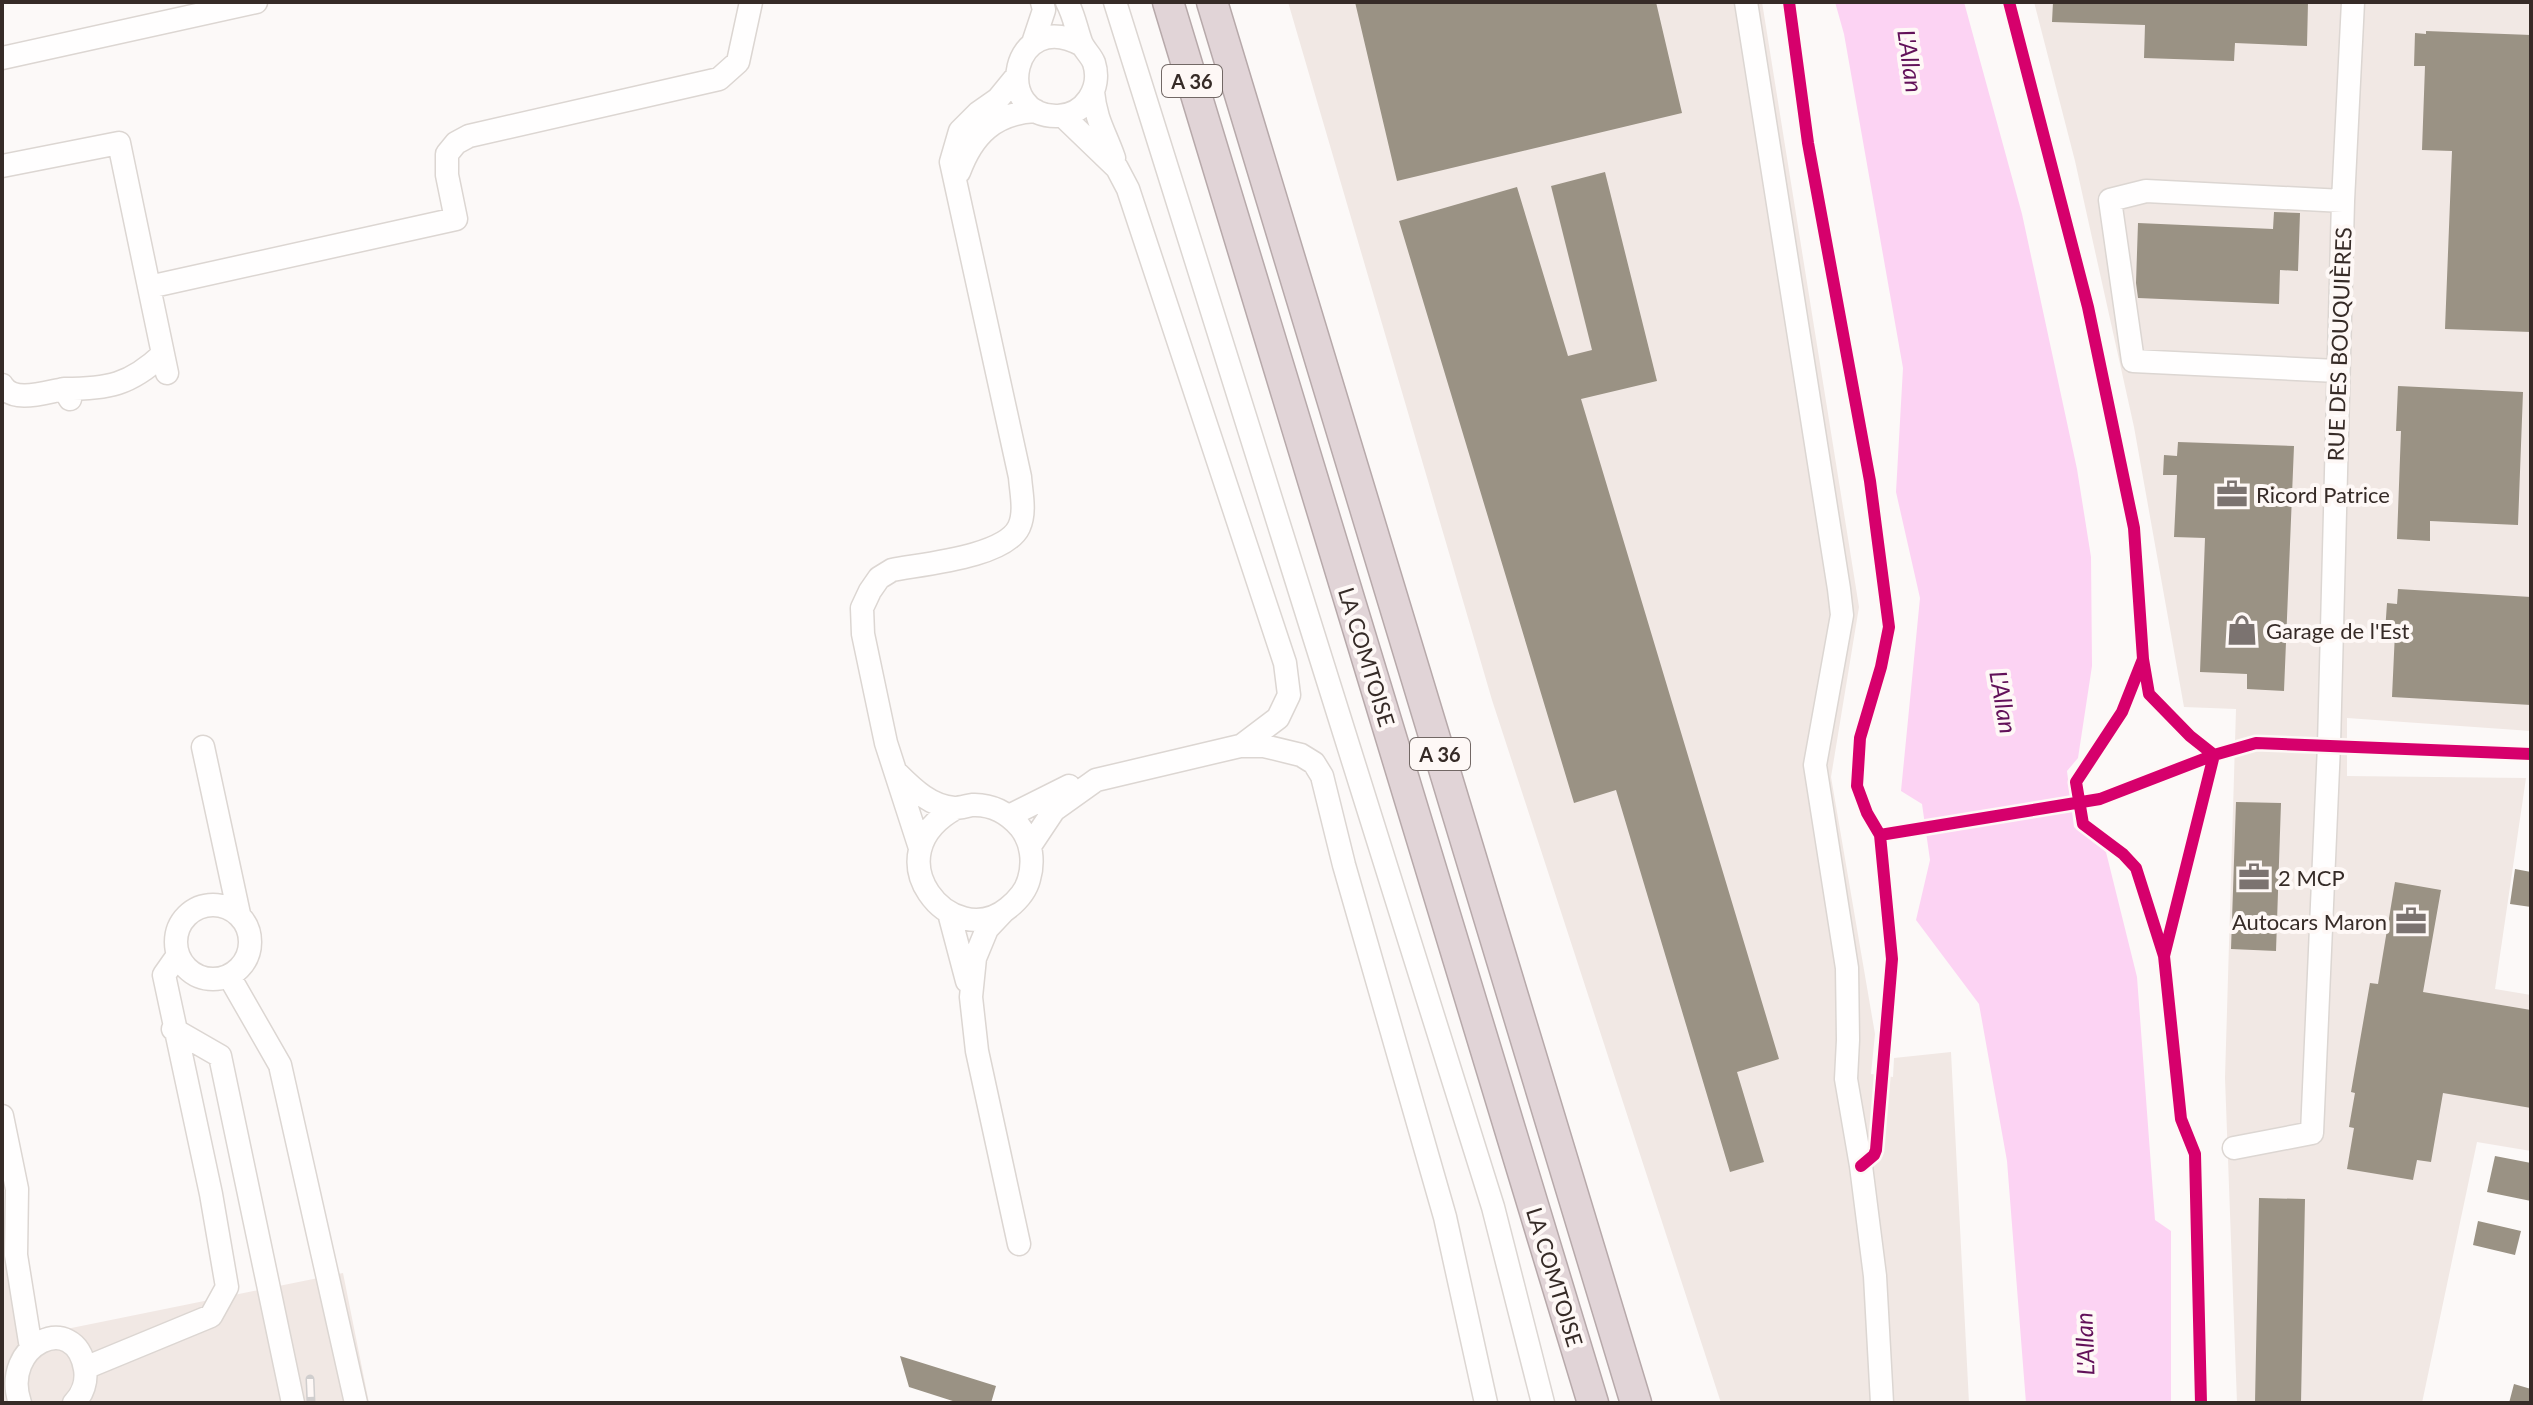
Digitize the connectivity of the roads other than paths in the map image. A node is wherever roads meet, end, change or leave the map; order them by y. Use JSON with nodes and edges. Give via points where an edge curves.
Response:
{"nodes":[{"id":1,"x":256,"y":2,"type":"edge"},
{"id":2,"x":751,"y":2,"type":"edge"},
{"id":3,"x":765,"y":2,"type":"edge"},
{"id":4,"x":1042,"y":2,"type":"edge"},
{"id":5,"x":1067,"y":2,"type":"edge"},
{"id":6,"x":1115,"y":2,"type":"edge"},
{"id":7,"x":1161,"y":2,"type":"edge"},
{"id":8,"x":1168,"y":2,"type":"edge"},
{"id":9,"x":1214,"y":2,"type":"edge"},
{"id":10,"x":1746,"y":2,"type":"edge"},
{"id":11,"x":2353,"y":2,"type":"edge"},
{"id":12,"x":1033,"y":43,"type":"junction"},
{"id":13,"x":1082,"y":45,"type":"junction"},
{"id":14,"x":2,"y":58,"type":"edge"},
{"id":15,"x":738,"y":62,"type":"junction"},
{"id":16,"x":1016,"y":77,"type":"junction"},
{"id":17,"x":1093,"y":92,"type":"junction"},
{"id":18,"x":1036,"y":111,"type":"junction"},
{"id":19,"x":1063,"y":116,"type":"junction"},
{"id":20,"x":1216,"y":161,"type":"junction"},
{"id":21,"x":2,"y":166,"type":"edge"},
{"id":22,"x":1117,"y":168,"type":"junction"},
{"id":23,"x":954,"y":187,"type":"junction"},
{"id":24,"x":2343,"y":201,"type":"junction"},
{"id":25,"x":149,"y":287,"type":"junction"},
{"id":26,"x":2337,"y":371,"type":"junction"},
{"id":27,"x":2,"y":385,"type":"edge"},
{"id":28,"x":1240,"y":746,"type":"junction"},
{"id":29,"x":203,"y":747,"type":"dead end"},
{"id":30,"x":895,"y":770,"type":"junction"},
{"id":31,"x":1096,"y":780,"type":"junction"},
{"id":32,"x":956,"y":808,"type":"junction"},
{"id":33,"x":1009,"y":816,"type":"junction"},
{"id":34,"x":1030,"y":846,"type":"junction"},
{"id":35,"x":920,"y":848,"type":"junction"},
{"id":36,"x":1003,"y":912,"type":"junction"},
{"id":37,"x":949,"y":913,"type":"junction"},
{"id":38,"x":239,"y":914,"type":"junction"},
{"id":39,"x":178,"y":955,"type":"junction"},
{"id":40,"x":229,"y":976,"type":"junction"},
{"id":41,"x":971,"y":997,"type":"junction"},
{"id":42,"x":173,"y":1029,"type":"junction"},
{"id":43,"x":2,"y":1116,"type":"edge"},
{"id":44,"x":2234,"y":1148,"type":"dead end"},
{"id":45,"x":1019,"y":1244,"type":"dead end"},
{"id":46,"x":30,"y":1342,"type":"junction"},
{"id":47,"x":85,"y":1368,"type":"junction"},
{"id":48,"x":11,"y":1391,"type":"edge"},
{"id":49,"x":74,"y":1403,"type":"edge"},
{"id":50,"x":293,"y":1403,"type":"edge"},
{"id":51,"x":356,"y":1403,"type":"edge"},
{"id":52,"x":1486,"y":1403,"type":"edge"},
{"id":53,"x":1543,"y":1403,"type":"edge"},
{"id":54,"x":1593,"y":1403,"type":"edge"},
{"id":55,"x":1636,"y":1403,"type":"edge"},
{"id":56,"x":1882,"y":1403,"type":"edge"}],
"edges":[{"from":1,"to":14,"type":"street"},
{"from":2,"to":15,"type":"street"},
{"from":3,"to":15,"type":"street"},
{"from":4,"to":12,"type":"street"},
{"from":5,"to":13,"type":"street"},
{"from":6,"to":53,"type":"street","via":[[1493,1207]]},
{"from":7,"to":20,"type":"highway"},
{"from":8,"to":20,"type":"highway","name":"LA COMTOISE","number":"A 36"},
{"from":9,"to":55,"type":"highway","name":"LA COMTOISE","number":"A 36"},
{"from":10,"to":56,"type":"street","via":[[1842,615],[1815,765],[1847,968],[1846,1079],[1875,1276]]},
{"from":11,"to":24,"type":"street","name":"RUE DES BOUQUIÈRES"},
{"from":12,"to":13,"type":"street","via":[[1057,36]]},
{"from":12,"to":16,"type":"street","via":[[1023,52]]},
{"from":13,"to":17,"type":"street","via":[[1095,66]]},
{"from":15,"to":25,"type":"street","via":[[719,79],[702,85],[456,143],[447,154],[456,219]]},
{"from":16,"to":18,"type":"street","via":[[1025,102]]},
{"from":16,"to":23,"type":"street","via":[[960,131],[951,162]]},
{"from":17,"to":19,"type":"street","via":[[1076,112]]},
{"from":17,"to":22,"type":"street","via":[[1100,130]]},
{"from":18,"to":19,"type":"street"},
{"from":18,"to":23,"type":"street","via":[[1014,112],[978,135]]},
{"from":19,"to":22,"type":"street"},
{"from":20,"to":54,"type":"highway","name":"LA COMTOISE","number":"A 36"},
{"from":21,"to":25,"type":"street","via":[[119,143]]},
{"from":22,"to":28,"type":"street","via":[[1142,226],[1285,663],[1289,695],[1278,718]]},
{"from":23,"to":30,"type":"street","via":[[1023,509],[1020,526],[998,547],[892,570],[870,591],[862,608],[863,634]]},
{"from":24,"to":26,"type":"street","name":"RUE DES BOUQUIÈRES"},
{"from":24,"to":26,"type":"street","via":[[2146,191],[2110,200],[2133,361]]},
{"from":25,"to":27,"type":"street","via":[[165,364],[133,379],[67,394],[14,395]]},
{"from":26,"to":44,"type":"street","name":"RUE DES BOUQUIÈRES","via":[[2329,745],[2312,1133]]},
{"from":28,"to":31,"type":"street"},
{"from":28,"to":52,"type":"street","via":[[1301,755],[1322,776],[1445,1217]]},
{"from":29,"to":38,"type":"street"},
{"from":30,"to":32,"type":"street","via":[[920,795]]},
{"from":30,"to":35,"type":"street"},
{"from":31,"to":33,"type":"street","via":[[1078,782]]},
{"from":31,"to":34,"type":"street","via":[[1054,810]]},
{"from":32,"to":33,"type":"street","via":[[984,806]]},
{"from":32,"to":35,"type":"street","via":[[927,831]]},
{"from":33,"to":34,"type":"street"},
{"from":34,"to":36,"type":"street","via":[[1028,884]]},
{"from":35,"to":37,"type":"street","via":[[923,885]]},
{"from":36,"to":37,"type":"street","via":[[967,919]]},
{"from":36,"to":41,"type":"street","via":[[987,929],[975,958]]},
{"from":37,"to":41,"type":"street"},
{"from":38,"to":39,"type":"street","via":[[216,905],[192,911],[178,930]]},
{"from":38,"to":40,"type":"street","via":[[250,948],[247,959]]},
{"from":39,"to":40,"type":"street","via":[[184,966],[205,979]]},
{"from":39,"to":42,"type":"street","via":[[164,975]]},
{"from":40,"to":51,"type":"street","via":[[280,1065]]},
{"from":41,"to":45,"type":"street","via":[[977,1051]]},
{"from":42,"to":47,"type":"street","via":[[227,1287],[211,1316]]},
{"from":42,"to":50,"type":"street","via":[[220,1056]]},
{"from":43,"to":46,"type":"street","via":[[17,1189],[16,1255]]},
{"from":46,"to":47,"type":"street","via":[[45,1337],[66,1342]]},
{"from":46,"to":48,"type":"street","via":[[12,1362]]},
{"from":47,"to":49,"type":"street","via":[[83,1390]]}]}
